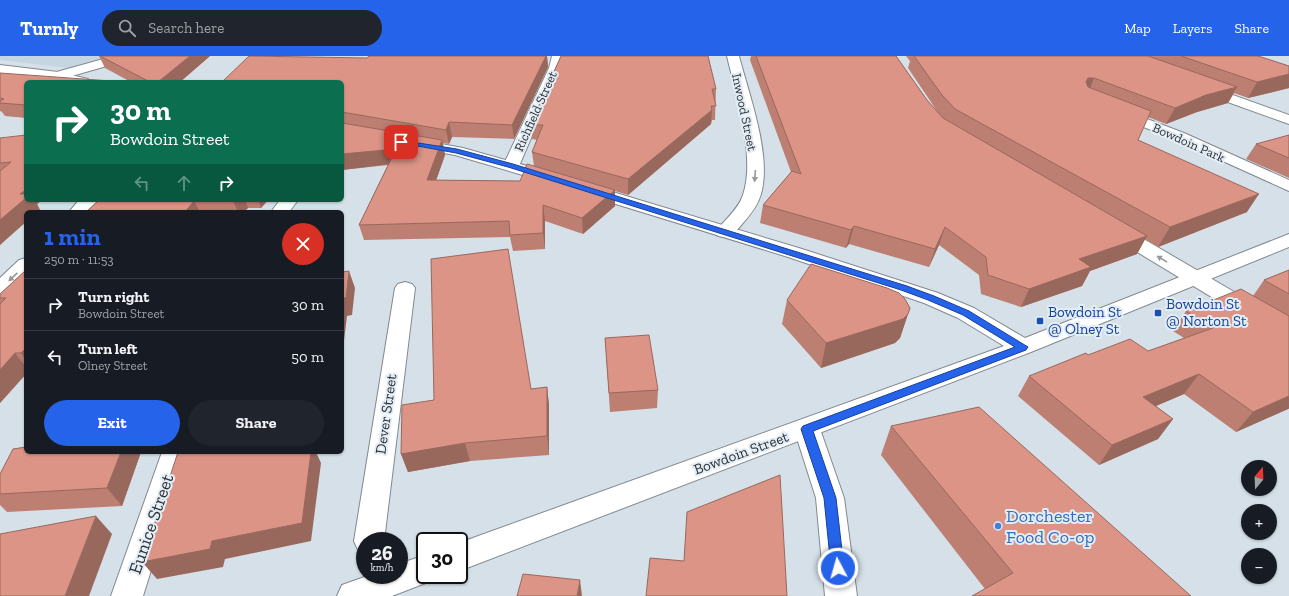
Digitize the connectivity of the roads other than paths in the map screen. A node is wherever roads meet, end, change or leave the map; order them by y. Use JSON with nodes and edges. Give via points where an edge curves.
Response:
{"nodes":[{"id":1,"x":127,"y":56,"type":"edge"},
{"id":2,"x":558,"y":56,"type":"edge"},
{"id":3,"x":733,"y":56,"type":"edge"},
{"id":4,"x":0,"y":69,"type":"edge"},
{"id":5,"x":58,"y":76,"type":"junction"},
{"id":6,"x":75,"y":80,"type":"edge"},
{"id":7,"x":1187,"y":83,"type":"edge"},
{"id":8,"x":1101,"y":105,"type":"edge"},
{"id":9,"x":1289,"y":120,"type":"edge"},
{"id":10,"x":395,"y":140,"type":"edge"},
{"id":11,"x":511,"y":166,"type":"junction"},
{"id":12,"x":1289,"y":186,"type":"edge"},
{"id":13,"x":87,"y":202,"type":"edge"},
{"id":14,"x":80,"y":210,"type":"edge"},
{"id":15,"x":1102,"y":223,"type":"edge"},
{"id":16,"x":725,"y":232,"type":"junction"},
{"id":17,"x":1289,"y":240,"type":"edge"},
{"id":18,"x":24,"y":266,"type":"edge"},
{"id":19,"x":1196,"y":278,"type":"junction"},
{"id":20,"x":405,"y":288,"type":"dead end"},
{"id":21,"x":0,"y":289,"type":"edge"},
{"id":22,"x":1289,"y":334,"type":"edge"},
{"id":23,"x":1023,"y":347,"type":"junction"},
{"id":24,"x":807,"y":429,"type":"junction"},
{"id":25,"x":174,"y":454,"type":"edge"},
{"id":26,"x":370,"y":532,"type":"edge"},
{"id":27,"x":468,"y":554,"type":"edge"},
{"id":28,"x":416,"y":572,"type":"edge"},
{"id":29,"x":361,"y":588,"type":"edge"},
{"id":30,"x":127,"y":596,"type":"edge"},
{"id":31,"x":841,"y":596,"type":"edge"}],
"edges":[{"from":1,"to":5,"type":"street"},
{"from":2,"to":11,"type":"street","name":"Richfield Street"},
{"from":3,"to":16,"type":"street","name":"Inwood Street","one_way":true,"via":[[755,151],[755,177],[747,206]]},
{"from":4,"to":5,"type":"street"},
{"from":5,"to":6,"type":"street"},
{"from":7,"to":9,"type":"street"},
{"from":8,"to":12,"type":"street","name":"Bowdoin Park","via":[[1179,136]]},
{"from":10,"to":11,"type":"street","via":[[457,151]]},
{"from":11,"to":16,"type":"street"},
{"from":13,"to":14,"type":"street"},
{"from":19,"to":15,"type":"street","one_way":true},
{"from":16,"to":23,"type":"street","via":[[931,298],[966,313]]},
{"from":17,"to":19,"type":"street","name":"Bowdoin Street"},
{"from":18,"to":21,"type":"street","one_way":true},
{"from":19,"to":22,"type":"street"},
{"from":19,"to":23,"type":"street","name":"Bowdoin Street"},
{"from":20,"to":26,"type":"street","name":"Dever Street"},
{"from":23,"to":24,"type":"street","name":"Bowdoin Street"},
{"from":24,"to":27,"type":"street","name":"Bowdoin Street"},
{"from":24,"to":31,"type":"street","via":[[830,498]]},
{"from":25,"to":30,"type":"street","name":"Eunice Street"},
{"from":28,"to":29,"type":"street"}]}
